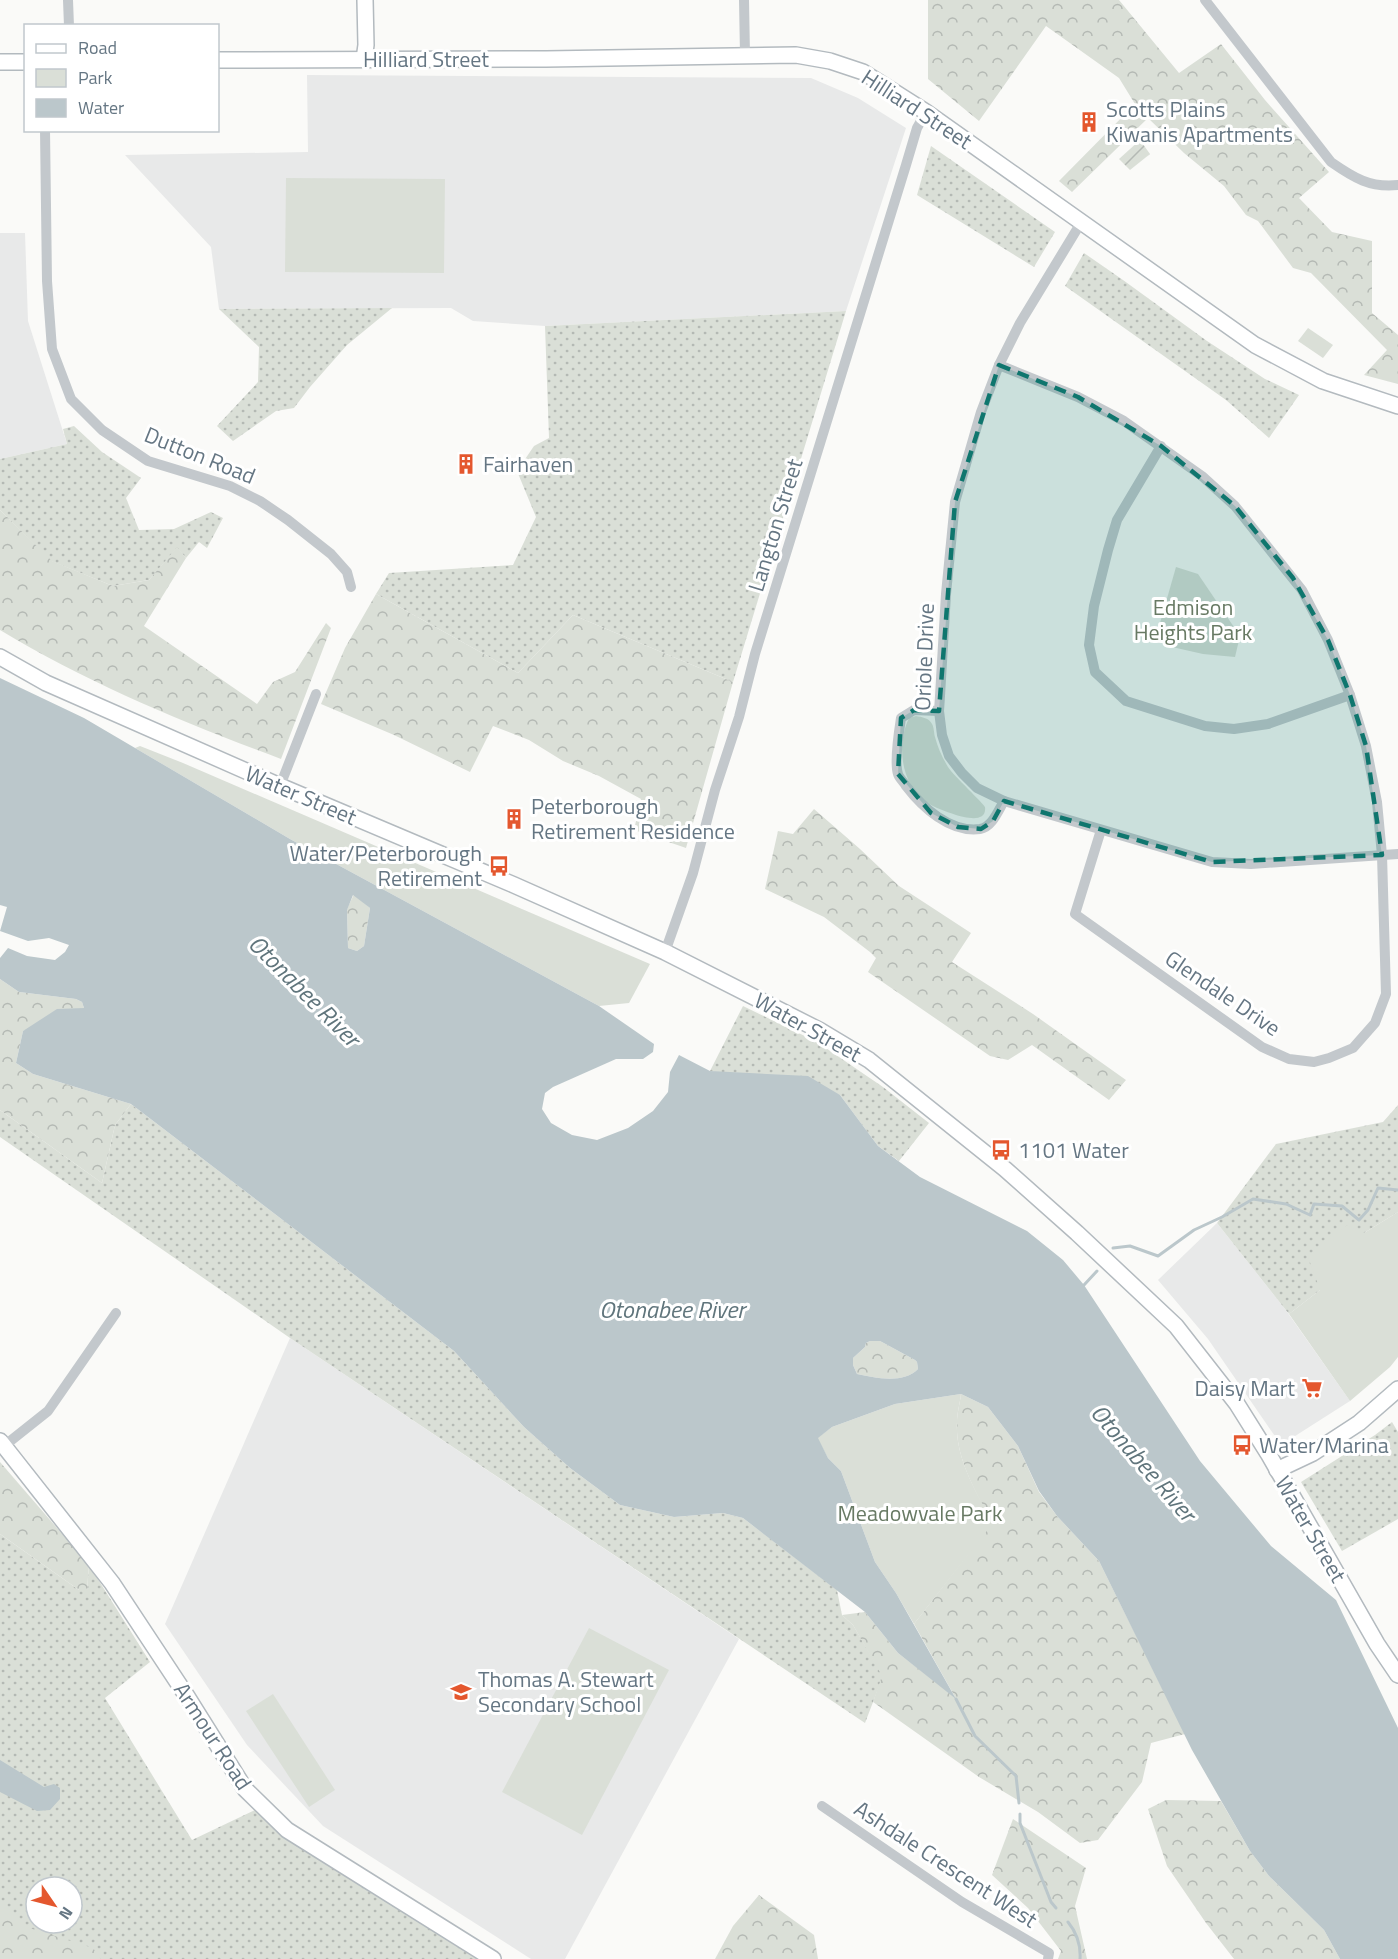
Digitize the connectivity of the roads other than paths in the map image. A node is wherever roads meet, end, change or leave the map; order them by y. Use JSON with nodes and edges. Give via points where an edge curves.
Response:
{"nodes":[{"id":1,"x":68,"y":0,"type":"edge"},
{"id":2,"x":365,"y":0,"type":"edge"},
{"id":3,"x":744,"y":0,"type":"edge"},
{"id":4,"x":1204,"y":0,"type":"edge"},
{"id":5,"x":69,"y":24,"type":"edge"},
{"id":6,"x":745,"y":55,"type":"junction"},
{"id":7,"x":364,"y":59,"type":"junction"},
{"id":8,"x":219,"y":60,"type":"edge"},
{"id":9,"x":0,"y":62,"type":"edge"},
{"id":10,"x":24,"y":62,"type":"edge"},
{"id":11,"x":926,"y":112,"type":"junction"},
{"id":12,"x":45,"y":132,"type":"edge"},
{"id":13,"x":1398,"y":185,"type":"edge"},
{"id":14,"x":1082,"y":221,"type":"junction"},
{"id":15,"x":999,"y":364,"type":"junction"},
{"id":16,"x":1398,"y":406,"type":"edge"},
{"id":17,"x":1161,"y":446,"type":"junction"},
{"id":18,"x":351,"y":587,"type":"dead end"},
{"id":19,"x":0,"y":657,"type":"edge"},
{"id":20,"x":316,"y":693,"type":"dead end"},
{"id":21,"x":1350,"y":694,"type":"junction"},
{"id":22,"x":939,"y":711,"type":"junction"},
{"id":23,"x":280,"y":786,"type":"junction"},
{"id":24,"x":1004,"y":801,"type":"junction"},
{"id":25,"x":1101,"y":830,"type":"junction"},
{"id":26,"x":1398,"y":854,"type":"edge"},
{"id":27,"x":1382,"y":855,"type":"junction"},
{"id":28,"x":665,"y":952,"type":"junction"},
{"id":29,"x":116,"y":1313,"type":"dead end"},
{"id":30,"x":1398,"y":1389,"type":"edge"},
{"id":31,"x":2,"y":1444,"type":"edge"},
{"id":32,"x":1277,"y":1470,"type":"junction"},
{"id":33,"x":1398,"y":1675,"type":"edge"},
{"id":34,"x":822,"y":1806,"type":"dead end"},
{"id":35,"x":1049,"y":1956,"type":"edge"},
{"id":36,"x":493,"y":1959,"type":"edge"}],
"edges":[{"from":1,"to":5,"type":"street"},
{"from":2,"to":7,"type":"main road"},
{"from":3,"to":6,"type":"street"},
{"from":4,"to":13,"type":"street","via":[[1331,162],[1357,180],[1384,187]]},
{"from":6,"to":7,"type":"main road","name":"Hilliard Street"},
{"from":6,"to":11,"type":"main road","name":"Hilliard Street","via":[[796,55],[830,61],[863,72]]},
{"from":7,"to":8,"type":"main road","name":"Hilliard Street"},
{"from":9,"to":10,"type":"main road"},
{"from":11,"to":14,"type":"main road","name":"Hilliard Street"},
{"from":11,"to":28,"type":"street","name":"Langton Street","via":[[917,128],[755,654],[693,873]]},
{"from":12,"to":18,"type":"street","name":"Dutton Road","via":[[52,349],[71,399],[102,430],[148,461],[230,486],[260,501],[331,554],[347,572]]},
{"from":14,"to":15,"type":"street","name":"Oriole Drive"},
{"from":14,"to":16,"type":"main road","name":"Hilliard Street","via":[[1255,345],[1323,381]]},
{"from":15,"to":17,"type":"street","via":[[1078,397]]},
{"from":15,"to":22,"type":"street","name":"Oriole Drive","via":[[955,502]]},
{"from":17,"to":21,"type":"street","via":[[1235,506],[1293,578],[1328,640]]},
{"from":17,"to":21,"type":"street","via":[[1117,520],[1108,549],[1089,645],[1095,672],[1126,701],[1204,726],[1234,729],[1268,724]]},
{"from":19,"to":23,"type":"main road","name":"Water Street","via":[[46,683]]},
{"from":20,"to":23,"type":"street"},
{"from":21,"to":27,"type":"street","via":[[1371,769]]},
{"from":22,"to":24,"type":"street","name":"Oriole Drive","via":[[949,756],[977,788]]},
{"from":22,"to":24,"type":"street","via":[[914,710],[901,718],[898,774],[913,795],[931,813],[958,827],[981,829],[993,820]]},
{"from":23,"to":28,"type":"main road","name":"Water Street"},
{"from":24,"to":25,"type":"street","name":"Oriole Drive"},
{"from":25,"to":27,"type":"street","name":"Oriole Drive","via":[[1212,862],[1251,864]]},
{"from":25,"to":27,"type":"street","name":"Glendale Drive","via":[[1075,914],[1262,1047],[1289,1059],[1314,1062],[1353,1048],[1375,1023],[1386,994]]},
{"from":26,"to":27,"type":"street","name":"Oriole Drive"},
{"from":28,"to":32,"type":"main road","name":"Water Street","via":[[870,1060],[1005,1169],[1176,1326],[1237,1404]]},
{"from":29,"to":31,"type":"street","via":[[48,1411]]},
{"from":30,"to":32,"type":"main road","via":[[1359,1424]]},
{"from":31,"to":36,"type":"main road","name":"Armour Road","via":[[112,1583],[245,1789],[287,1830]]},
{"from":32,"to":33,"type":"main road","name":"Water Street"},
{"from":34,"to":35,"type":"street","name":"Ashdale Crescent West"}]}
